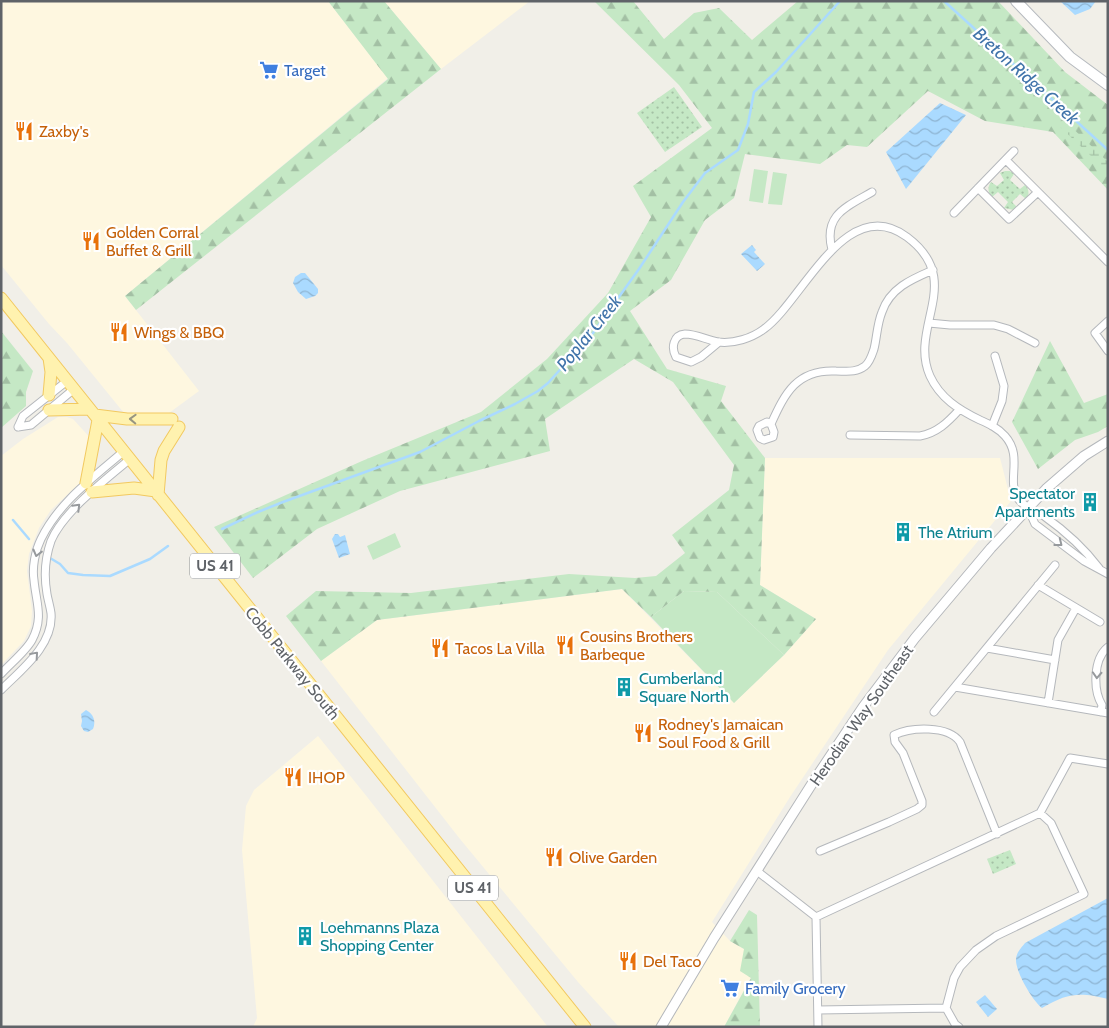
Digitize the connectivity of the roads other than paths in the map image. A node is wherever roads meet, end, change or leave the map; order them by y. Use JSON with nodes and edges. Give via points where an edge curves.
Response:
{"nodes":[{"id":1,"x":1016,"y":1,"type":"edge"},
{"id":2,"x":1108,"y":85,"type":"edge"},
{"id":3,"x":1014,"y":151,"type":"dead end"},
{"id":4,"x":1006,"y":160,"type":"junction"},
{"id":5,"x":978,"y":188,"type":"junction"},
{"id":6,"x":872,"y":192,"type":"dead end"},
{"id":7,"x":1038,"y":192,"type":"junction"},
{"id":8,"x":954,"y":213,"type":"dead end"},
{"id":9,"x":832,"y":250,"type":"junction"},
{"id":10,"x":1108,"y":262,"type":"edge"},
{"id":11,"x":933,"y":270,"type":"junction"},
{"id":12,"x":1,"y":298,"type":"edge"},
{"id":13,"x":1108,"y":321,"type":"edge"},
{"id":14,"x":929,"y":323,"type":"junction"},
{"id":15,"x":719,"y":342,"type":"junction"},
{"id":16,"x":1035,"y":343,"type":"dead end"},
{"id":17,"x":1108,"y":351,"type":"edge"},
{"id":18,"x":995,"y":356,"type":"dead end"},
{"id":19,"x":49,"y":358,"type":"junction"},
{"id":20,"x":71,"y":385,"type":"junction"},
{"id":21,"x":49,"y":395,"type":"junction"},
{"id":22,"x":49,"y":410,"type":"junction"},
{"id":23,"x":959,"y":410,"type":"junction"},
{"id":24,"x":94,"y":415,"type":"junction"},
{"id":25,"x":771,"y":424,"type":"dead end"},
{"id":26,"x":992,"y":426,"type":"junction"},
{"id":27,"x":850,"y":435,"type":"dead end"},
{"id":28,"x":1108,"y":441,"type":"edge"},
{"id":29,"x":127,"y":455,"type":"junction"},
{"id":30,"x":89,"y":488,"type":"junction"},
{"id":31,"x":157,"y":493,"type":"junction"},
{"id":32,"x":1028,"y":508,"type":"junction"},
{"id":33,"x":1056,"y":564,"type":"dead end"},
{"id":34,"x":1099,"y":568,"type":"junction"},
{"id":35,"x":1108,"y":574,"type":"edge"},
{"id":36,"x":1038,"y":585,"type":"junction"},
{"id":37,"x":1076,"y":608,"type":"junction"},
{"id":38,"x":1100,"y":622,"type":"dead end"},
{"id":39,"x":1108,"y":647,"type":"edge"},
{"id":40,"x":987,"y":648,"type":"junction"},
{"id":41,"x":1055,"y":660,"type":"junction"},
{"id":42,"x":1,"y":674,"type":"edge"},
{"id":43,"x":955,"y":687,"type":"junction"},
{"id":44,"x":1,"y":690,"type":"edge"},
{"id":45,"x":1048,"y":703,"type":"junction"},
{"id":46,"x":1105,"y":708,"type":"edge"},
{"id":47,"x":934,"y":712,"type":"dead end"},
{"id":48,"x":1108,"y":764,"type":"edge"},
{"id":49,"x":1040,"y":813,"type":"junction"},
{"id":50,"x":997,"y":834,"type":"junction"},
{"id":51,"x":820,"y":851,"type":"dead end"},
{"id":52,"x":757,"y":871,"type":"junction"},
{"id":53,"x":816,"y":917,"type":"junction"},
{"id":54,"x":946,"y":1008,"type":"junction"},
{"id":55,"x":818,"y":1010,"type":"junction"},
{"id":56,"x":585,"y":1027,"type":"edge"},
{"id":57,"x":662,"y":1027,"type":"edge"},
{"id":58,"x":818,"y":1027,"type":"edge"},
{"id":59,"x":959,"y":1027,"type":"edge"}],
"edges":[{"from":1,"to":2,"type":"main road","via":[[1070,56]]},
{"from":3,"to":4,"type":"street"},
{"from":4,"to":5,"type":"street"},
{"from":4,"to":7,"type":"street"},
{"from":5,"to":7,"type":"street","via":[[1009,219]]},
{"from":5,"to":8,"type":"street"},
{"from":6,"to":9,"type":"street","via":[[834,217],[829,232]]},
{"from":7,"to":10,"type":"street"},
{"from":9,"to":11,"type":"street","via":[[864,228],[881,226],[907,237],[923,252]]},
{"from":9,"to":15,"type":"street","via":[[770,325],[748,338]]},
{"from":11,"to":14,"type":"street","via":[[934,294]]},
{"from":11,"to":25,"type":"street","via":[[906,282],[890,295],[881,312],[872,356],[866,366],[853,372],[822,370],[805,377],[785,395]]},
{"from":12,"to":19,"type":"main road","name":"Cobb Parkway South","number":"US 41"},
{"from":13,"to":17,"type":"street","via":[[1095,332]]},
{"from":14,"to":16,"type":"street","via":[[994,325]]},
{"from":14,"to":23,"type":"street","via":[[926,366],[944,398]]},
{"from":15,"to":15,"type":"street","via":[[684,334],[674,343],[673,352],[676,357],[691,362]]},
{"from":18,"to":26,"type":"street","via":[[1004,386]]},
{"from":19,"to":20,"type":"main road","name":"Cobb Parkway South","number":"US 41"},
{"from":19,"to":21,"type":"main road"},
{"from":20,"to":21,"type":"street"},
{"from":20,"to":22,"type":"street"},
{"from":20,"to":24,"type":"main road","name":"Cobb Parkway South","number":"US 41"},
{"from":21,"to":22,"type":"street","via":[[23,416],[18,427],[31,425]]},
{"from":22,"to":24,"type":"main road"},
{"from":23,"to":26,"type":"street"},
{"from":23,"to":27,"type":"street","via":[[929,434]]},
{"from":24,"to":29,"type":"main road","name":"Cobb Parkway South","number":"US 41"},
{"from":24,"to":30,"type":"main road"},
{"from":31,"to":24,"type":"main road","one_way":true,"via":[[161,460],[175,423]]},
{"from":26,"to":32,"type":"street","via":[[1010,443],[1015,465],[1014,488]]},
{"from":28,"to":32,"type":"street","name":"Herodian Way Southeast","via":[[1068,468]]},
{"from":29,"to":30,"type":"street"},
{"from":29,"to":30,"type":"street"},
{"from":29,"to":31,"type":"main road","name":"Cobb Parkway South","number":"US 41"},
{"from":30,"to":31,"type":"main road","via":[[134,488]]},
{"from":30,"to":42,"type":"street","one_way":true,"via":[[56,513],[40,540],[33,579],[40,611],[38,625],[31,642]]},
{"from":44,"to":30,"type":"street","one_way":true,"via":[[42,646],[50,625],[45,579],[52,540]]},
{"from":31,"to":56,"type":"main road","name":"Cobb Parkway South","number":"US 41"},
{"from":32,"to":34,"type":"street","via":[[1043,515],[1073,540]]},
{"from":32,"to":34,"type":"street","one_way":true,"via":[[1035,524],[1084,561]]},
{"from":32,"to":52,"type":"street","name":"Herodian Way Southeast","via":[[896,663],[846,732]]},
{"from":33,"to":36,"type":"street"},
{"from":34,"to":35,"type":"street"},
{"from":36,"to":37,"type":"street"},
{"from":36,"to":40,"type":"street"},
{"from":37,"to":38,"type":"street"},
{"from":37,"to":41,"type":"street","via":[[1060,634]]},
{"from":39,"to":46,"type":"street","one_way":true,"via":[[1100,656],[1097,673],[1098,694]]},
{"from":40,"to":41,"type":"street"},
{"from":40,"to":43,"type":"street"},
{"from":41,"to":45,"type":"street"},
{"from":43,"to":45,"type":"street"},
{"from":43,"to":47,"type":"street"},
{"from":45,"to":46,"type":"street"},
{"from":48,"to":49,"type":"street","via":[[1070,758]]},
{"from":49,"to":50,"type":"street"},
{"from":49,"to":54,"type":"street","via":[[1051,824],[1084,894],[996,936],[976,950],[954,978]]},
{"from":50,"to":51,"type":"street","via":[[956,736],[941,730],[902,731],[894,735],[895,742],[903,753],[922,805]]},
{"from":50,"to":53,"type":"street"},
{"from":52,"to":53,"type":"street"},
{"from":52,"to":57,"type":"street","name":"Herodian Way Southeast"},
{"from":53,"to":55,"type":"street"},
{"from":54,"to":55,"type":"street"},
{"from":54,"to":59,"type":"street"},
{"from":55,"to":58,"type":"street"}]}
